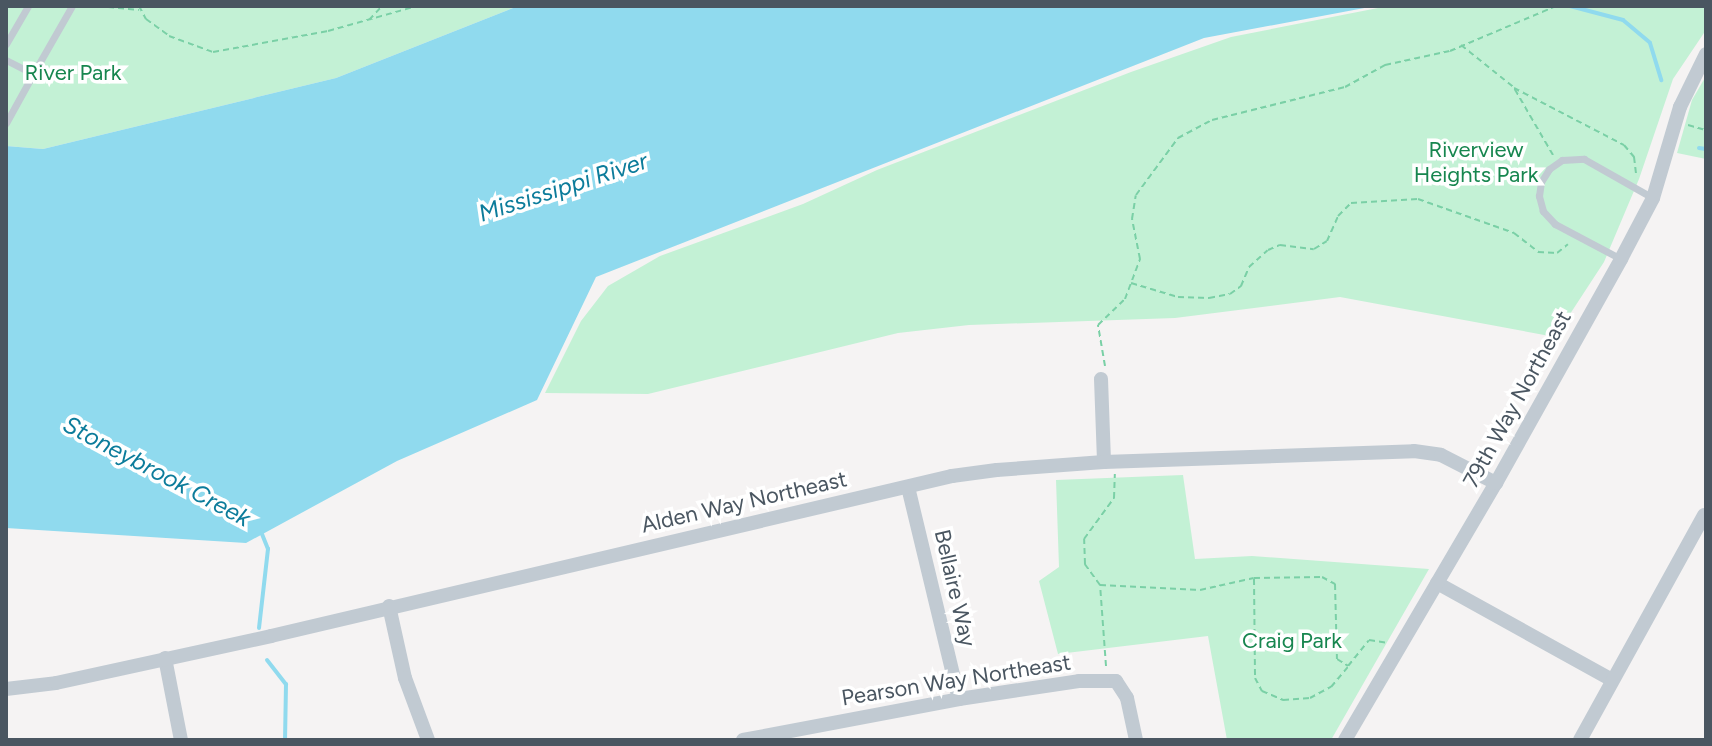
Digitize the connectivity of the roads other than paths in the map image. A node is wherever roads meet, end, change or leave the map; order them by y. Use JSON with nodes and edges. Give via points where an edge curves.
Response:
{"nodes":[{"id":1,"x":28,"y":6,"type":"edge"},
{"id":2,"x":72,"y":6,"type":"edge"},
{"id":3,"x":6,"y":44,"type":"edge"},
{"id":4,"x":6,"y":60,"type":"edge"},
{"id":5,"x":1702,"y":60,"type":"edge"},
{"id":6,"x":33,"y":74,"type":"junction"},
{"id":7,"x":6,"y":123,"type":"edge"},
{"id":8,"x":1653,"y":198,"type":"junction"},
{"id":9,"x":1621,"y":259,"type":"junction"},
{"id":10,"x":1101,"y":379,"type":"road end"},
{"id":11,"x":1109,"y":461,"type":"junction"},
{"id":12,"x":1496,"y":483,"type":"junction"},
{"id":13,"x":908,"y":487,"type":"junction"},
{"id":14,"x":1704,"y":515,"type":"dead end"},
{"id":15,"x":1437,"y":583,"type":"junction"},
{"id":16,"x":389,"y":606,"type":"junction"},
{"id":17,"x":165,"y":658,"type":"junction"},
{"id":18,"x":1612,"y":680,"type":"junction"},
{"id":19,"x":6,"y":689,"type":"edge"},
{"id":20,"x":959,"y":699,"type":"junction"},
{"id":21,"x":181,"y":740,"type":"edge"},
{"id":22,"x":428,"y":740,"type":"edge"},
{"id":23,"x":743,"y":740,"type":"edge"},
{"id":24,"x":1136,"y":740,"type":"edge"},
{"id":25,"x":1345,"y":740,"type":"edge"},
{"id":26,"x":1580,"y":740,"type":"edge"}],
"edges":[{"from":1,"to":3,"type":"lane"},
{"from":2,"to":6,"type":"lane"},
{"from":4,"to":6,"type":"lane"},
{"from":5,"to":8,"type":"street","name":"79th Way Northeast","via":[[1675,122]]},
{"from":6,"to":7,"type":"lane"},
{"from":8,"to":9,"type":"street","name":"79th Way Northeast"},
{"from":8,"to":9,"type":"lane","via":[[1584,159],[1558,162],[1541,182],[1543,211],[1555,224]]},
{"from":9,"to":12,"type":"street","name":"79th Way Northeast"},
{"from":10,"to":11,"type":"street"},
{"from":11,"to":12,"type":"street","name":"Alden Way Northeast","via":[[1414,451],[1441,455]]},
{"from":11,"to":13,"type":"street","name":"Alden Way Northeast","via":[[997,470]]},
{"from":12,"to":15,"type":"street","name":"79th Way Northeast"},
{"from":13,"to":16,"type":"street","name":"Alden Way Northeast"},
{"from":13,"to":20,"type":"street","name":"Bellaire Way"},
{"from":14,"to":18,"type":"street"},
{"from":15,"to":18,"type":"street"},
{"from":15,"to":25,"type":"street","name":"79th Way Northeast"},
{"from":16,"to":17,"type":"street","name":"Alden Way Northeast"},
{"from":16,"to":22,"type":"street","via":[[409,691]]},
{"from":17,"to":19,"type":"street","name":"Alden Way Northeast"},
{"from":17,"to":21,"type":"street"},
{"from":18,"to":26,"type":"street"},
{"from":20,"to":23,"type":"street","name":"Pearson Way Northeast"},
{"from":20,"to":24,"type":"street","name":"Pearson Way Northeast","via":[[1079,681],[1116,681],[1127,698]]}]}
